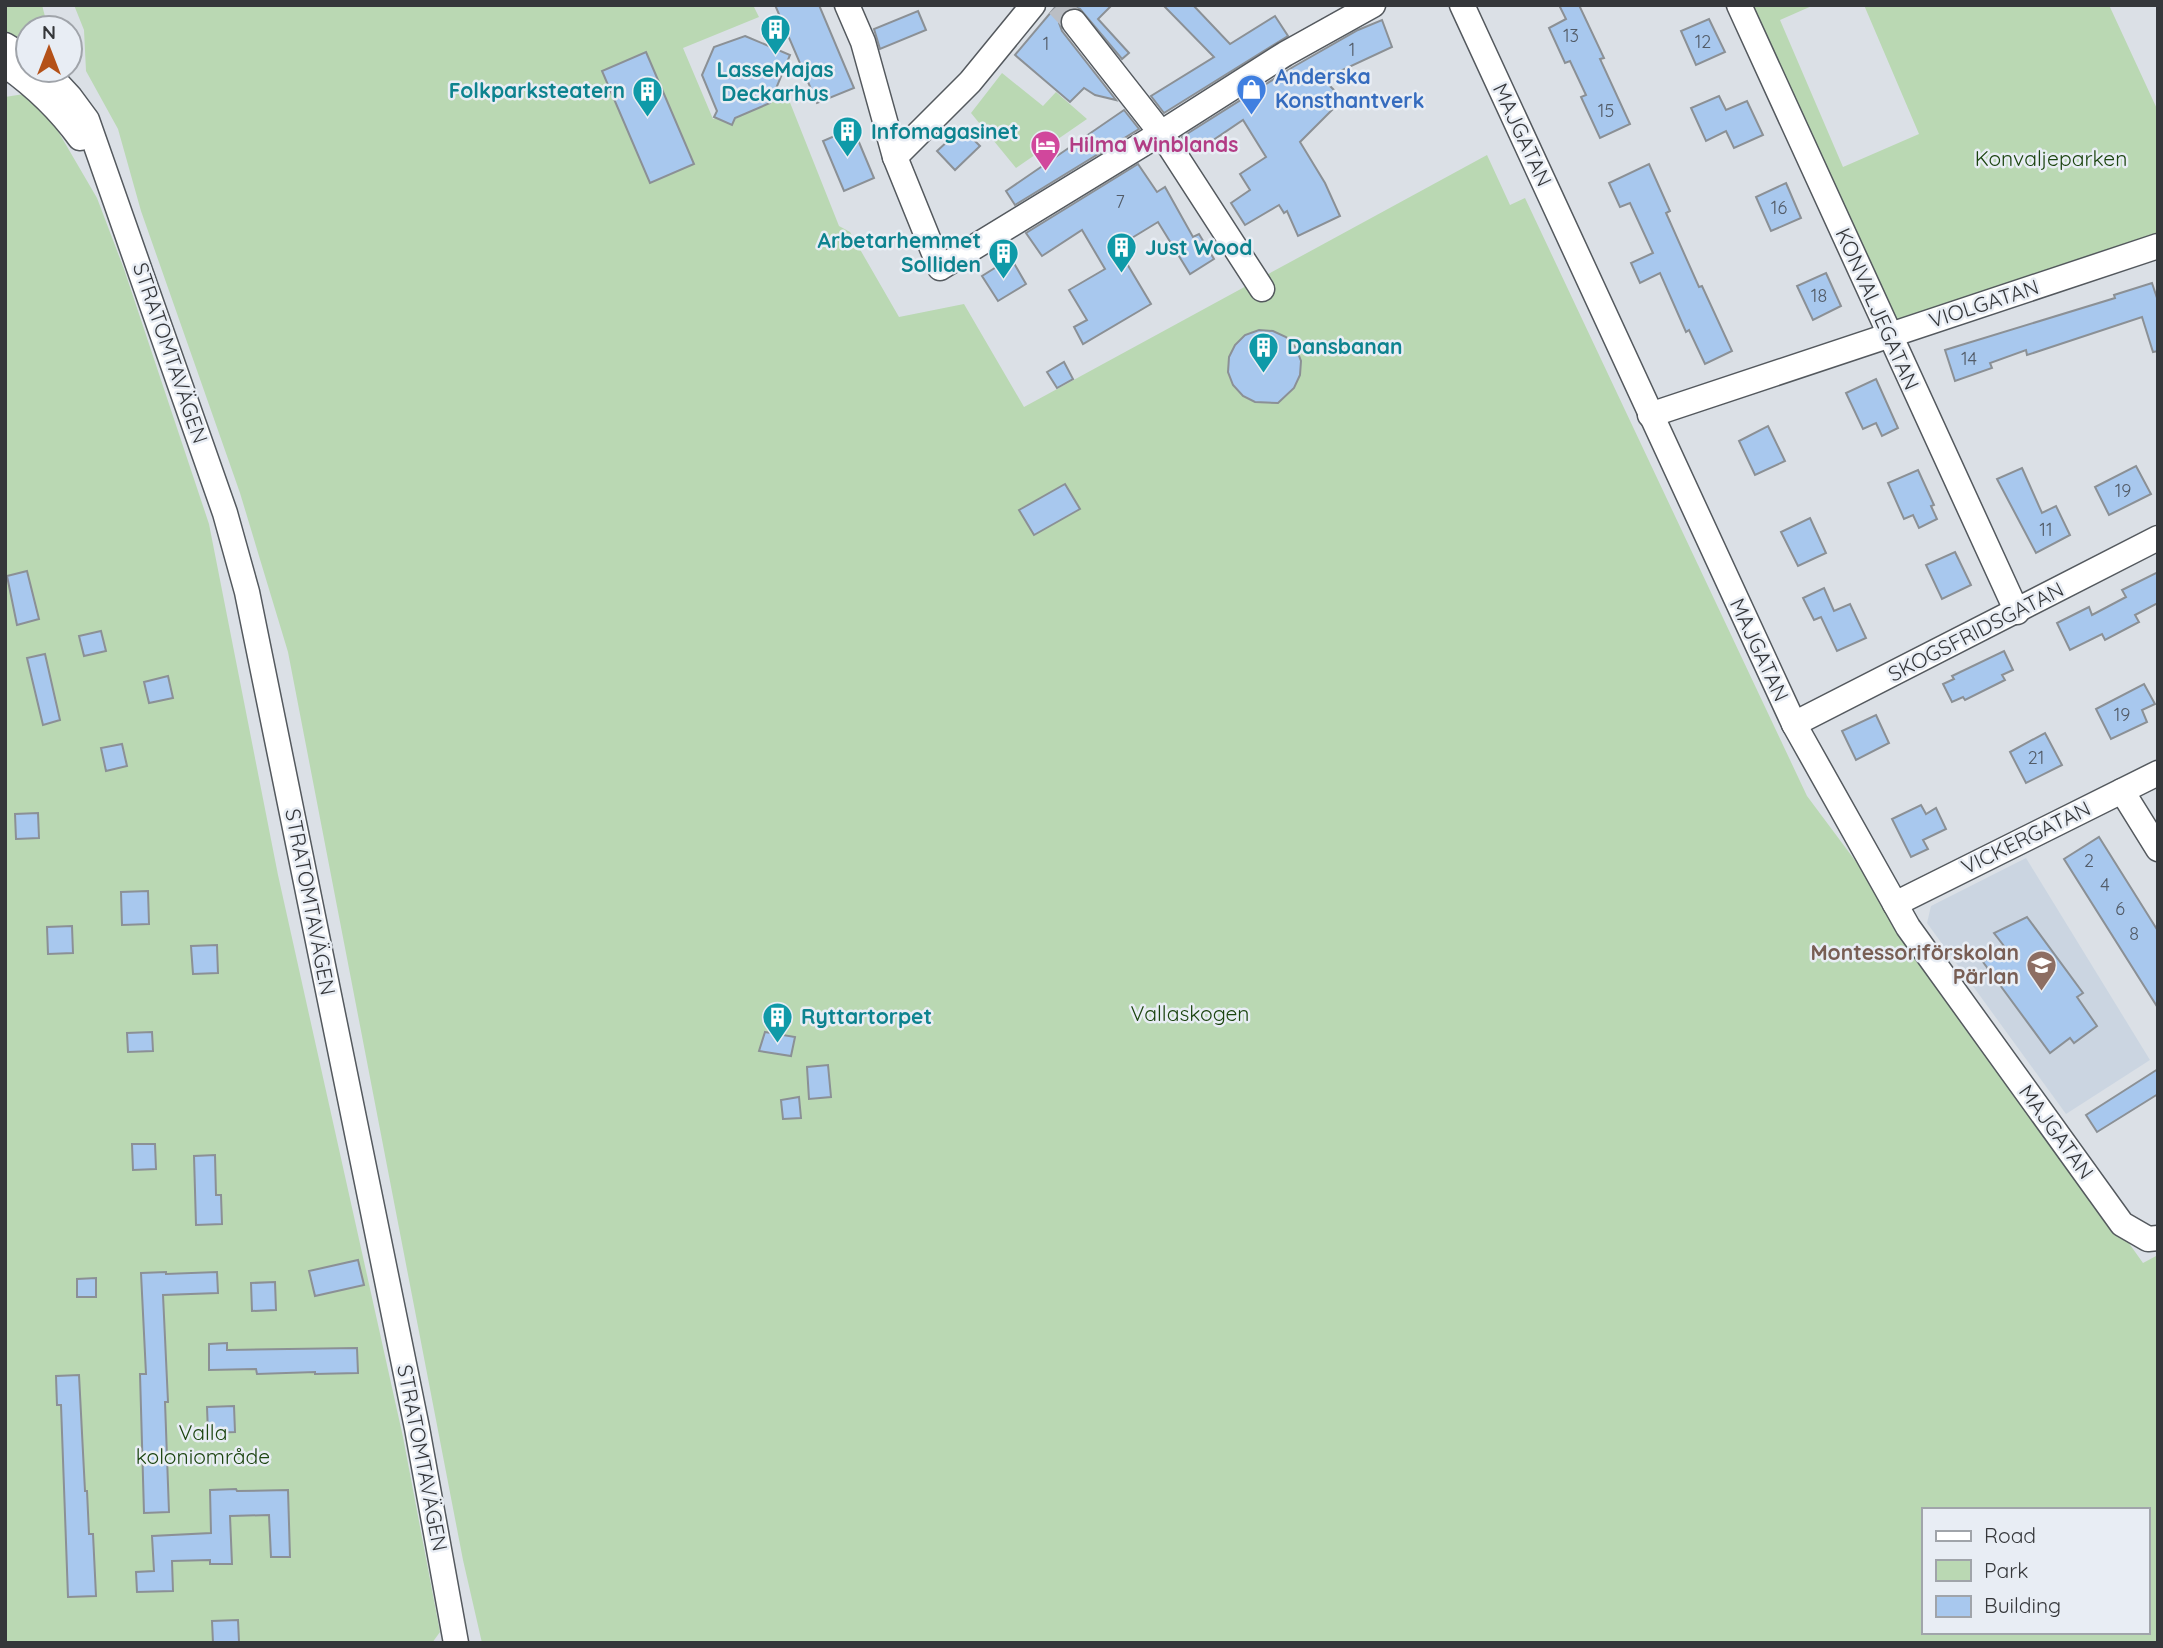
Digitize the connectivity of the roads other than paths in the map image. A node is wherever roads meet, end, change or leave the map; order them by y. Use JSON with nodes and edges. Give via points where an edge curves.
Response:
{"nodes":[{"id":1,"x":847,"y":5,"type":"edge"},
{"id":2,"x":1033,"y":5,"type":"edge"},
{"id":3,"x":1373,"y":5,"type":"edge"},
{"id":4,"x":1461,"y":5,"type":"edge"},
{"id":5,"x":1739,"y":5,"type":"edge"},
{"id":6,"x":1074,"y":22,"type":"tunnel mouth"},
{"id":7,"x":5,"y":65,"type":"edge"},
{"id":8,"x":58,"y":84,"type":"edge"},
{"id":9,"x":1161,"y":134,"type":"junction"},
{"id":10,"x":895,"y":157,"type":"junction"},
{"id":11,"x":107,"y":176,"type":"junction"},
{"id":12,"x":2158,"y":246,"type":"edge"},
{"id":13,"x":1262,"y":289,"type":"dead end"},
{"id":14,"x":1889,"y":336,"type":"junction"},
{"id":15,"x":1650,"y":415,"type":"junction"},
{"id":16,"x":2158,"y":538,"type":"edge"},
{"id":17,"x":2017,"y":611,"type":"junction"},
{"id":18,"x":1794,"y":724,"type":"junction"},
{"id":19,"x":2158,"y":773,"type":"edge"},
{"id":20,"x":2122,"y":791,"type":"junction"},
{"id":21,"x":2158,"y":849,"type":"edge"},
{"id":22,"x":1895,"y":904,"type":"junction"},
{"id":23,"x":2153,"y":1239,"type":"edge"},
{"id":24,"x":456,"y":1643,"type":"edge"}],
"edges":[{"from":1,"to":10,"type":"street","via":[[863,42]]},
{"from":2,"to":10,"type":"street","via":[[970,82]]},
{"from":3,"to":9,"type":"street","via":[[1285,54]]},
{"from":4,"to":15,"type":"street","name":"MAJGATAN"},
{"from":5,"to":14,"type":"street","name":"KONVALJEGATAN"},
{"from":6,"to":9,"type":"street"},
{"from":7,"to":11,"type":"street","name":"STRATOMTAVÄGEN","via":[[34,85],[66,119]]},
{"from":8,"to":11,"type":"street","name":"STRATOMTAVÄGEN","via":[[87,120]]},
{"from":9,"to":10,"type":"street","via":[[940,268]]},
{"from":9,"to":13,"type":"street"},
{"from":11,"to":24,"type":"street","name":"STRATOMTAVÄGEN","via":[[225,513],[247,592]]},
{"from":12,"to":14,"type":"street","name":"VIOLGATAN"},
{"from":14,"to":15,"type":"street","name":"VIOLGATAN"},
{"from":14,"to":17,"type":"street","name":"KONVALJEGATAN"},
{"from":15,"to":18,"type":"street","name":"MAJGATAN"},
{"from":16,"to":17,"type":"street","name":"SKOGSFRIDSGATAN"},
{"from":17,"to":18,"type":"street","name":"SKOGSFRIDSGATAN"},
{"from":18,"to":22,"type":"street","name":"MAJGATAN"},
{"from":19,"to":20,"type":"street","name":"VICKERGATAN"},
{"from":20,"to":21,"type":"street"},
{"from":20,"to":22,"type":"street","name":"VICKERGATAN"},
{"from":22,"to":23,"type":"street","name":"MAJGATAN","via":[[2122,1224]]}]}
